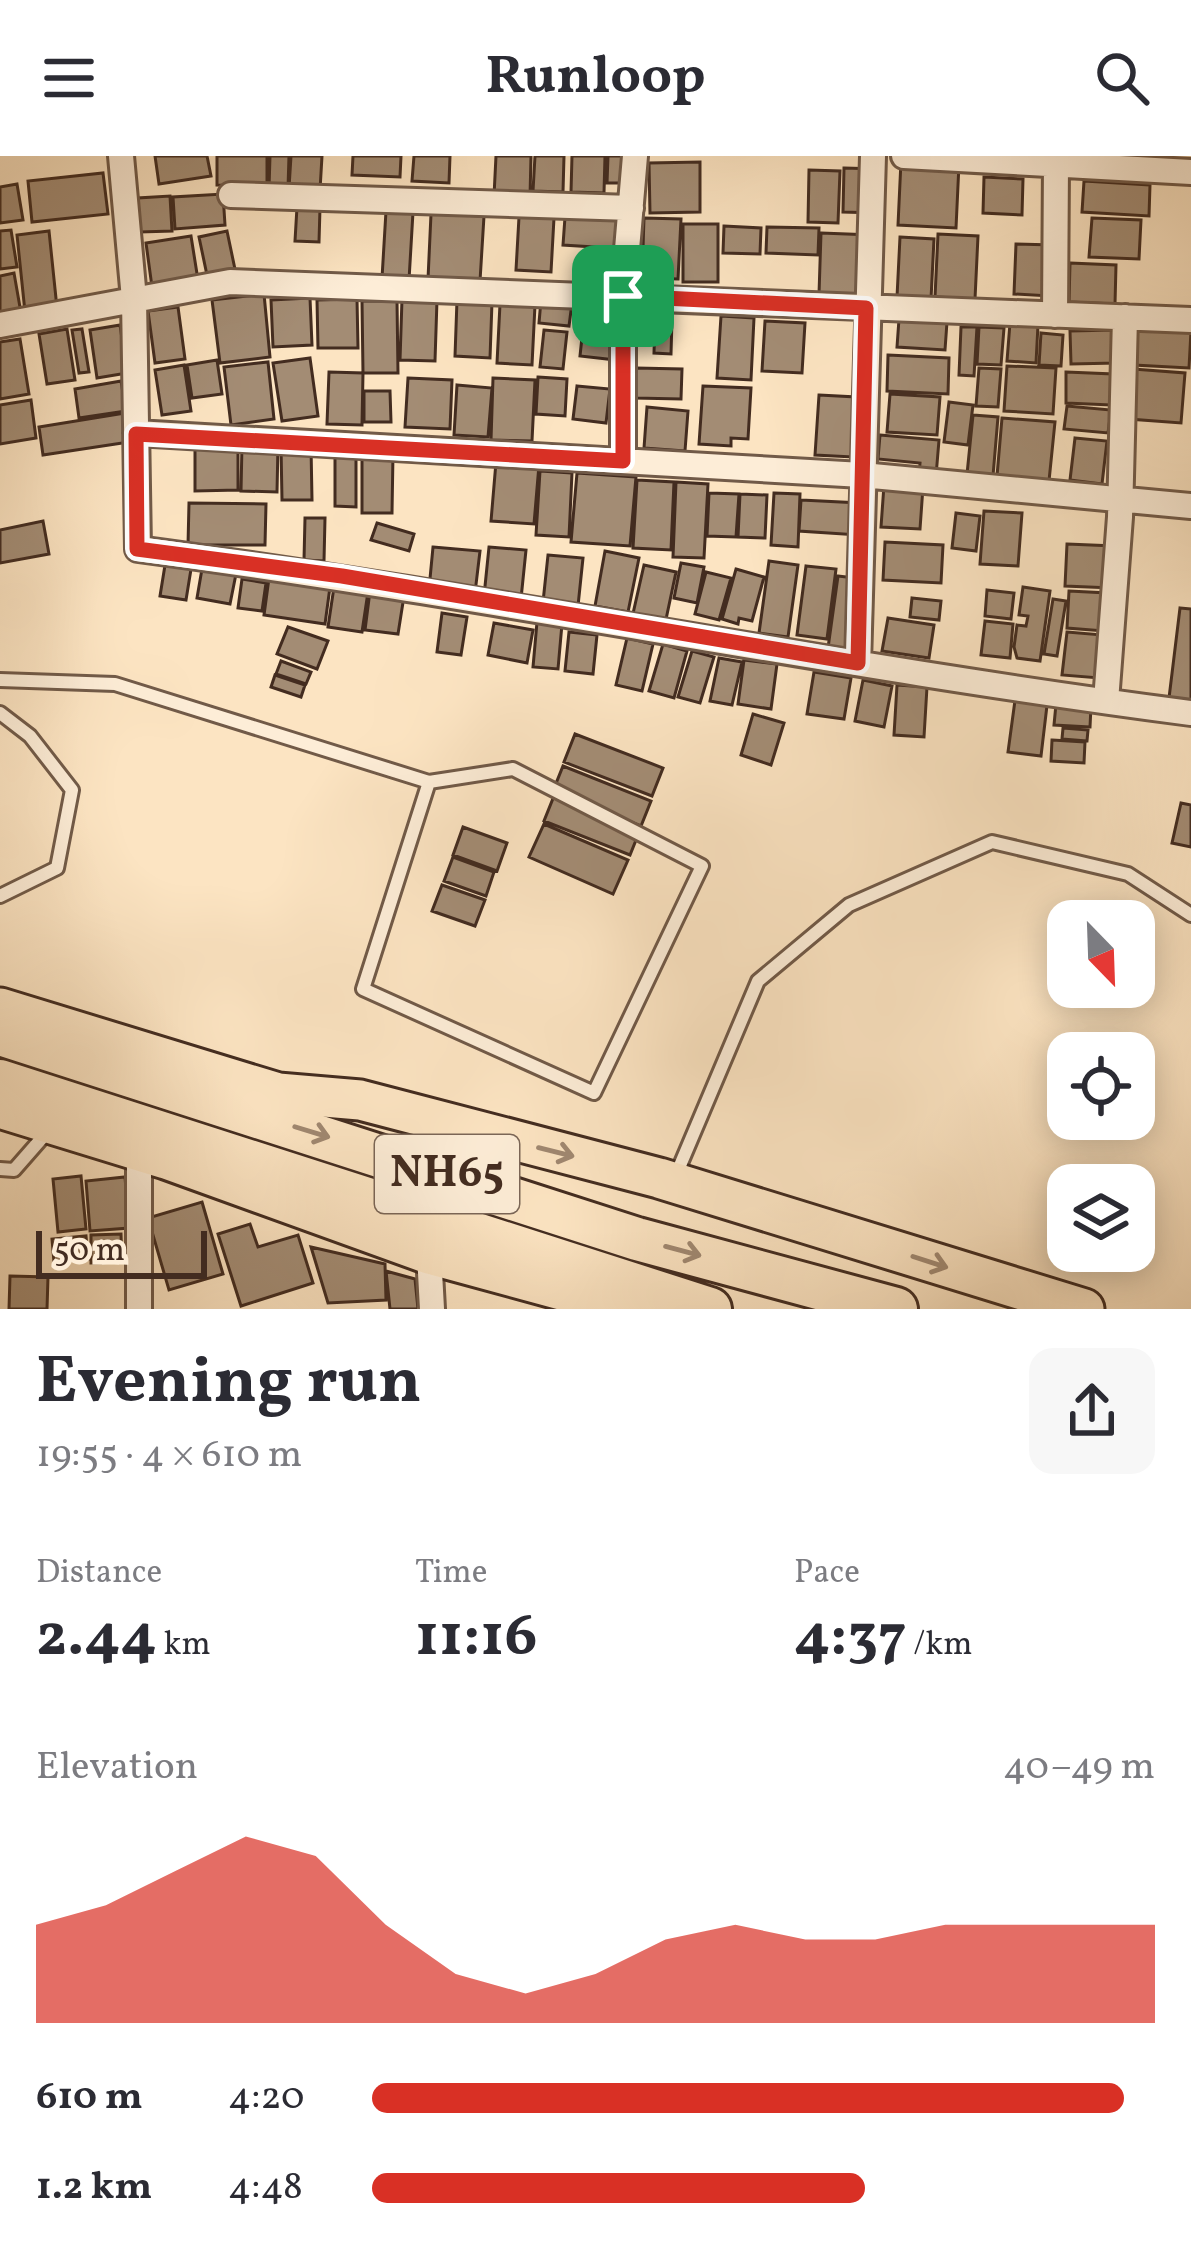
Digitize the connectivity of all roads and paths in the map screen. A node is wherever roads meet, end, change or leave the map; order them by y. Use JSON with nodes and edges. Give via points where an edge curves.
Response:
{"nodes":[{"id":1,"x":121,"y":156,"type":"edge"},
{"id":2,"x":635,"y":156,"type":"edge"},
{"id":3,"x":873,"y":156,"type":"edge"},
{"id":4,"x":904,"y":156,"type":"edge"},
{"id":5,"x":1056,"y":164,"type":"junction"},
{"id":6,"x":1191,"y":172,"type":"edge"},
{"id":7,"x":231,"y":195,"type":"dead end"},
{"id":8,"x":631,"y":208,"type":"junction"},
{"id":9,"x":623,"y":296,"type":"junction"},
{"id":10,"x":134,"y":299,"type":"junction"},
{"id":11,"x":866,"y":308,"type":"junction"},
{"id":12,"x":1055,"y":315,"type":"junction"},
{"id":13,"x":1125,"y":317,"type":"junction"},
{"id":14,"x":1191,"y":320,"type":"edge"},
{"id":15,"x":0,"y":325,"type":"edge"},
{"id":16,"x":136,"y":434,"type":"junction"},
{"id":17,"x":623,"y":461,"type":"junction"},
{"id":18,"x":862,"y":475,"type":"junction"},
{"id":19,"x":1120,"y":496,"type":"junction"},
{"id":20,"x":1191,"y":506,"type":"edge"},
{"id":21,"x":858,"y":663,"type":"junction"},
{"id":22,"x":0,"y":680,"type":"edge"},
{"id":23,"x":1106,"y":701,"type":"junction"},
{"id":24,"x":0,"y":713,"type":"edge"},
{"id":25,"x":1191,"y":713,"type":"edge"},
{"id":26,"x":429,"y":782,"type":"junction"},
{"id":27,"x":0,"y":896,"type":"edge"},
{"id":28,"x":1191,"y":915,"type":"edge"},
{"id":29,"x":0,"y":1008,"type":"edge"},
{"id":30,"x":0,"y":1034,"type":"edge"},
{"id":31,"x":0,"y":1081,"type":"edge"},
{"id":32,"x":0,"y":1108,"type":"edge"},
{"id":33,"x":54,"y":1125,"type":"junction"},
{"id":34,"x":140,"y":1151,"type":"junction"},
{"id":35,"x":0,"y":1169,"type":"edge"},
{"id":36,"x":674,"y":1183,"type":"junction"},
{"id":37,"x":429,"y":1254,"type":"junction"},
{"id":38,"x":139,"y":1309,"type":"edge"},
{"id":39,"x":432,"y":1309,"type":"edge"},
{"id":40,"x":631,"y":1309,"type":"edge"},
{"id":41,"x":710,"y":1309,"type":"edge"},
{"id":42,"x":896,"y":1309,"type":"edge"},
{"id":43,"x":1084,"y":1309,"type":"edge"}],
"edges":[{"from":1,"to":10,"type":"street"},
{"from":2,"to":8,"type":"street"},
{"from":3,"to":11,"type":"street"},
{"from":4,"to":5,"type":"street"},
{"from":5,"to":6,"type":"street"},
{"from":5,"to":12,"type":"street"},
{"from":7,"to":8,"type":"street"},
{"from":8,"to":9,"type":"street"},
{"from":9,"to":10,"type":"street","via":[[230,282]]},
{"from":9,"to":11,"type":"street"},
{"from":9,"to":17,"type":"street"},
{"from":10,"to":15,"type":"street"},
{"from":10,"to":16,"type":"street"},
{"from":11,"to":12,"type":"street"},
{"from":11,"to":18,"type":"street"},
{"from":12,"to":13,"type":"street"},
{"from":13,"to":14,"type":"street"},
{"from":13,"to":19,"type":"street"},
{"from":16,"to":17,"type":"street"},
{"from":16,"to":21,"type":"street","via":[[137,549]]},
{"from":17,"to":18,"type":"street"},
{"from":18,"to":19,"type":"street"},
{"from":18,"to":21,"type":"street"},
{"from":19,"to":20,"type":"street"},
{"from":19,"to":23,"type":"street"},
{"from":21,"to":23,"type":"street"},
{"from":22,"to":26,"type":"lane","via":[[115,684]]},
{"from":23,"to":25,"type":"street"},
{"from":24,"to":27,"type":"lane","via":[[30,736],[71,790],[57,868]]},
{"from":26,"to":26,"type":"lane","via":[[363,989],[594,1093],[702,866],[514,770]]},
{"from":28,"to":36,"type":"lane","via":[[1127,874],[992,842],[849,905],[758,981]]},
{"from":29,"to":36,"type":"main road","one_way":true,"via":[[278,1093],[361,1100]]},
{"from":30,"to":42,"type":"highway","number":"NH65","one_way":true,"via":[[637,1239]]},
{"from":31,"to":41,"type":"highway","number":"NH65"},
{"from":32,"to":33,"type":"main road"},
{"from":33,"to":34,"type":"main road"},
{"from":33,"to":35,"type":"lane","via":[[14,1170]]},
{"from":34,"to":37,"type":"main road"},
{"from":34,"to":38,"type":"street"},
{"from":36,"to":43,"type":"main road","one_way":true},
{"from":37,"to":39,"type":"street"},
{"from":37,"to":40,"type":"main road"}]}
